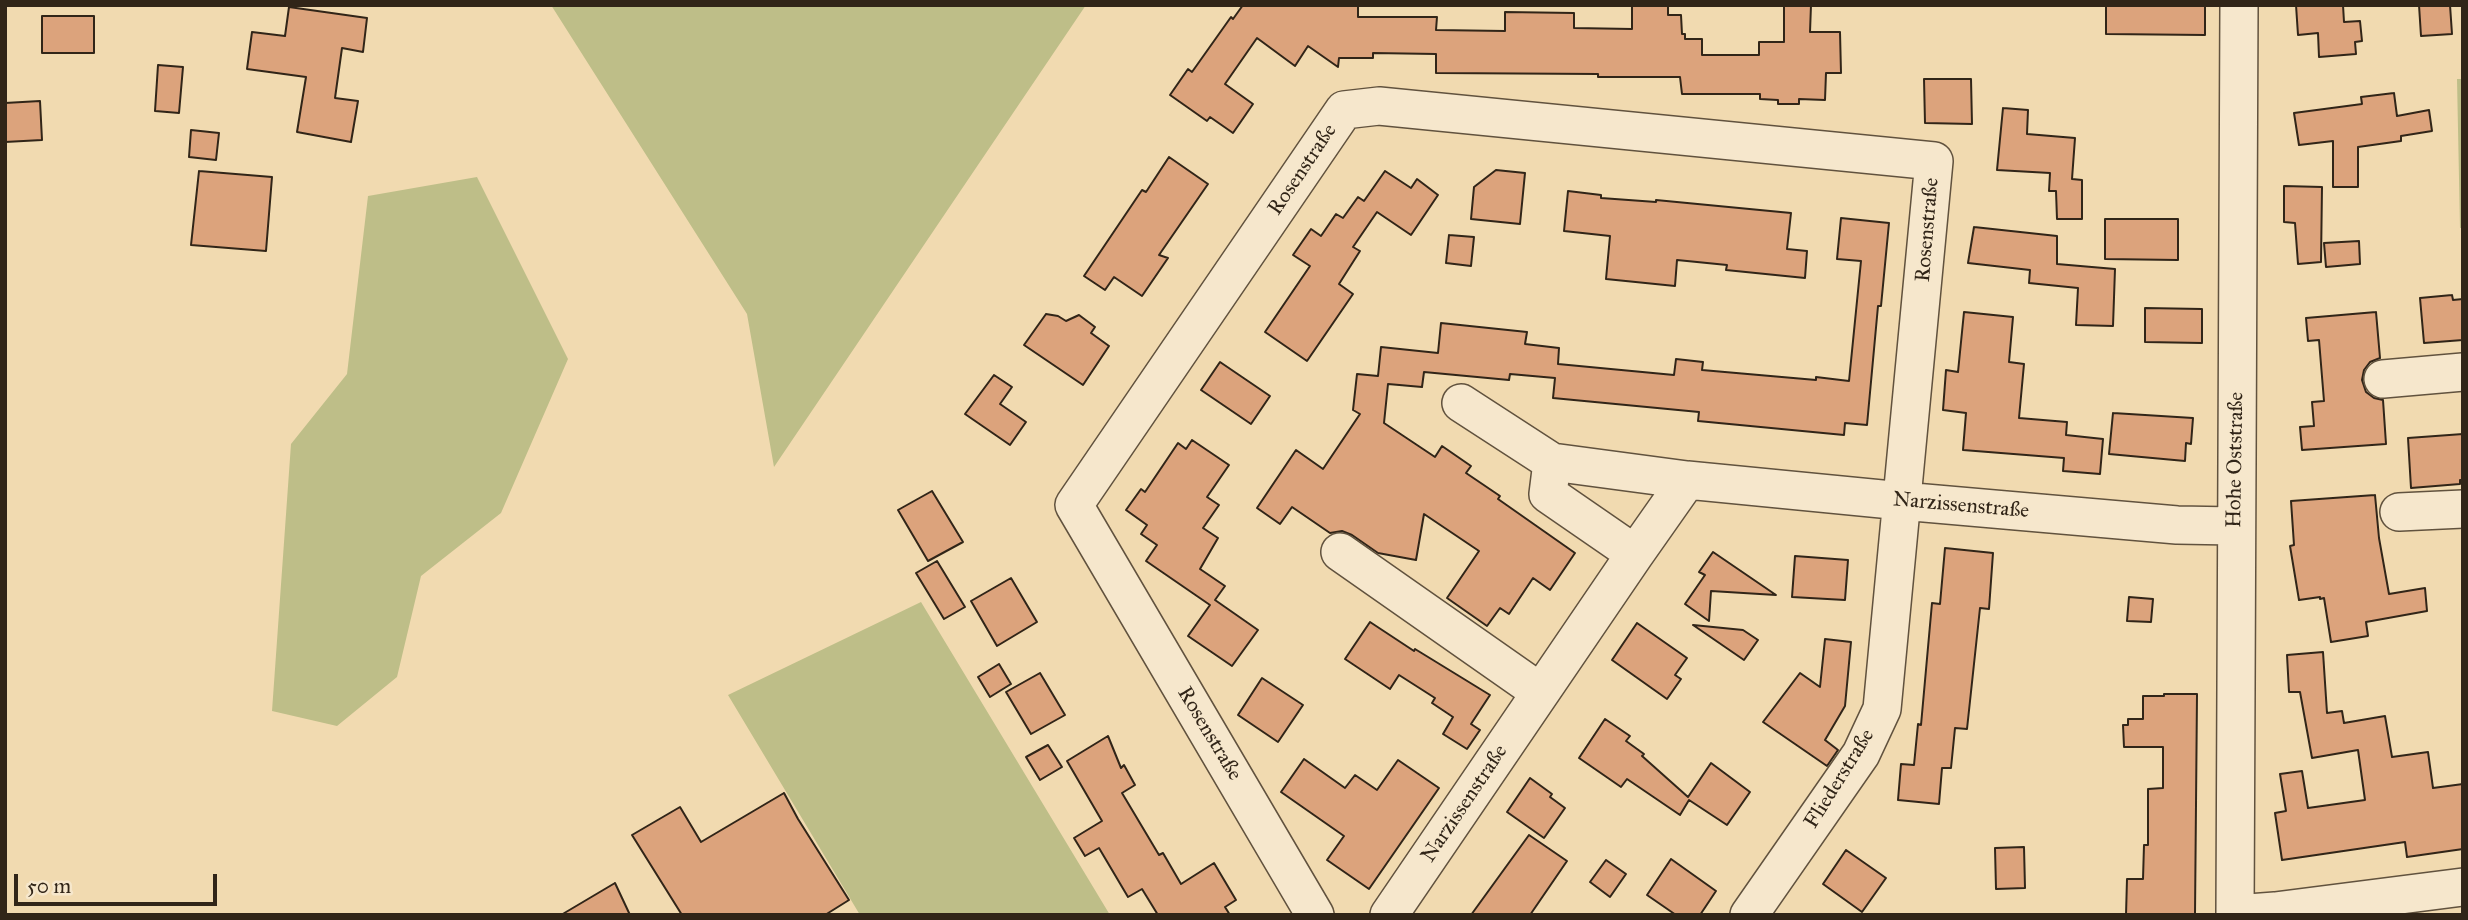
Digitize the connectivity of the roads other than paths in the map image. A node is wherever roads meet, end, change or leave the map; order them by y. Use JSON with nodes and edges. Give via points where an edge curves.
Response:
{"nodes":[{"id":1,"x":2239,"y":5,"type":"edge"},
{"id":2,"x":2463,"y":372,"type":"edge"},
{"id":3,"x":2383,"y":379,"type":"dead end"},
{"id":4,"x":1461,"y":403,"type":"dead end"},
{"id":5,"x":1552,"y":462,"type":"junction"},
{"id":6,"x":1687,"y":480,"type":"junction"},
{"id":7,"x":1902,"y":501,"type":"junction"},
{"id":8,"x":2463,"y":509,"type":"edge"},
{"id":9,"x":2399,"y":512,"type":"dead end"},
{"id":10,"x":2235,"y":526,"type":"junction"},
{"id":11,"x":1339,"y":552,"type":"dead end"},
{"id":12,"x":1635,"y":554,"type":"junction"},
{"id":13,"x":1540,"y":692,"type":"junction"},
{"id":14,"x":2463,"y":887,"type":"edge"},
{"id":15,"x":2235,"y":914,"type":"edge"},
{"id":16,"x":1315,"y":915,"type":"edge"},
{"id":17,"x":1389,"y":915,"type":"edge"},
{"id":18,"x":1749,"y":915,"type":"edge"}],
"edges":[{"from":1,"to":10,"type":"street","name":"Hohe Oststraße"},
{"from":2,"to":3,"type":"street"},
{"from":4,"to":5,"type":"street","name":"Narzissenstraße"},
{"from":5,"to":6,"type":"street","name":"Narzissenstraße"},
{"from":5,"to":12,"type":"street","via":[[1548,494]]},
{"from":6,"to":7,"type":"street","name":"Narzissenstraße"},
{"from":6,"to":12,"type":"street","name":"Narzissenstraße"},
{"from":7,"to":10,"type":"street","name":"Narzissenstraße"},
{"from":7,"to":16,"type":"street","name":"Rosenstraße","via":[[1934,162],[1379,106],[1344,110],[1074,505]]},
{"from":7,"to":18,"type":"street","name":"Fliederstraße","via":[[1882,709],[1861,754]]},
{"from":8,"to":9,"type":"street"},
{"from":10,"to":15,"type":"street","name":"Hohe Oststraße"},
{"from":11,"to":13,"type":"street"},
{"from":12,"to":13,"type":"street","name":"Narzissenstraße"},
{"from":13,"to":17,"type":"street","name":"Narzissenstraße"},
{"from":14,"to":15,"type":"street"}]}
